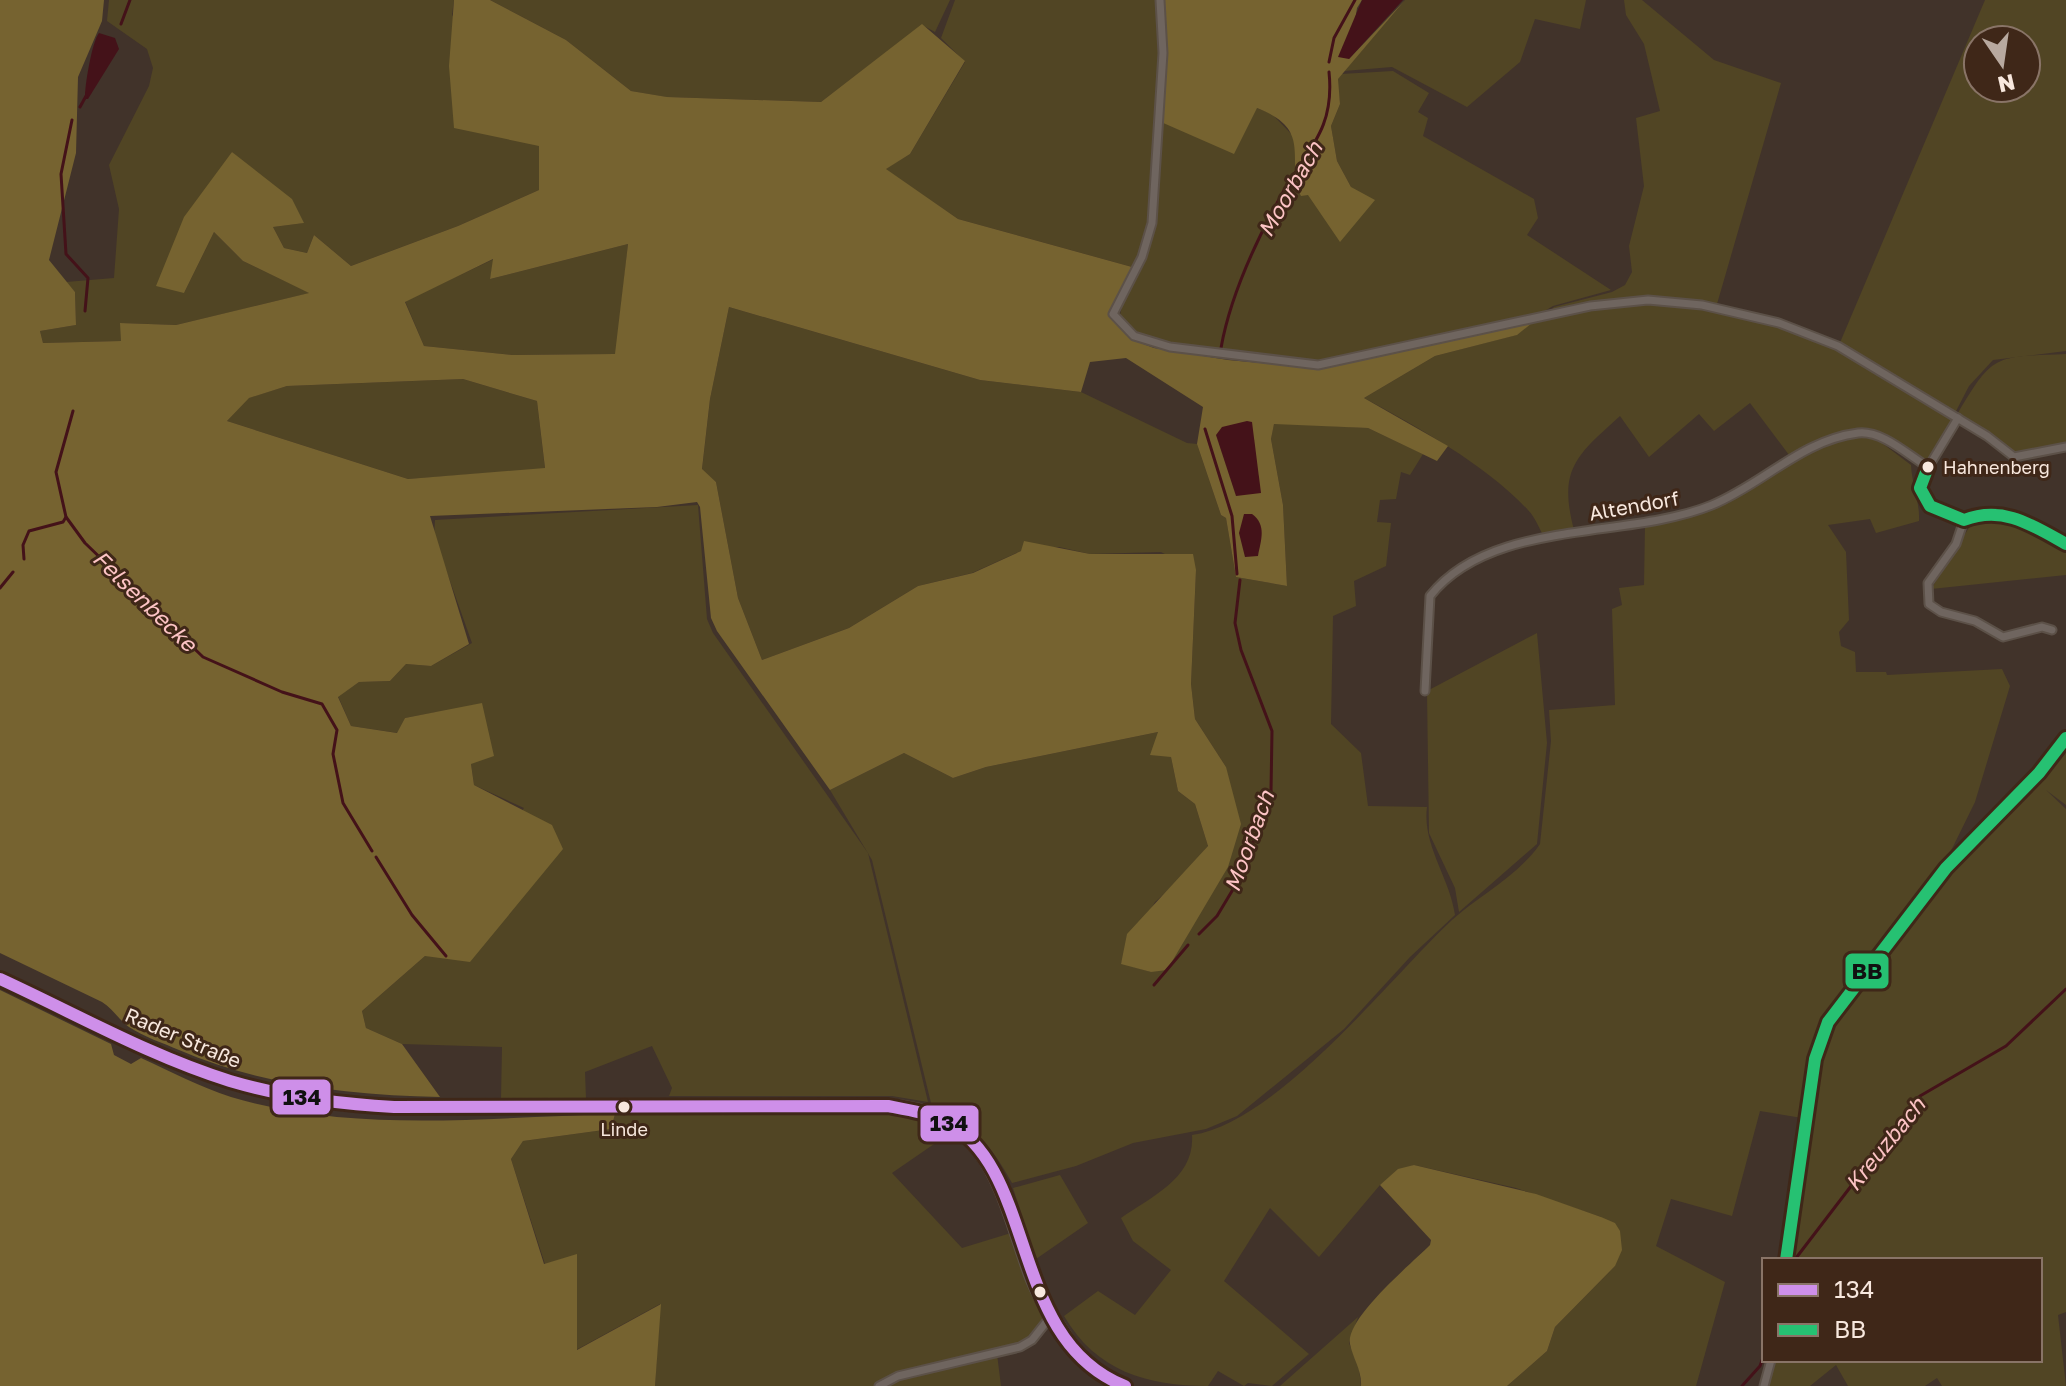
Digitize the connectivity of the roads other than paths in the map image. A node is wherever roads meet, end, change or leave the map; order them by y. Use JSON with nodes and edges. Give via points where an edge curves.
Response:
{"nodes":[{"id":1,"x":1160,"y":0,"type":"edge"},
{"id":2,"x":1958,"y":418,"type":"junction"},
{"id":3,"x":2066,"y":447,"type":"edge"},
{"id":4,"x":1928,"y":467,"type":"junction"},
{"id":5,"x":1964,"y":520,"type":"junction"},
{"id":6,"x":2066,"y":544,"type":"edge"},
{"id":7,"x":2052,"y":630,"type":"dead end"},
{"id":8,"x":1425,"y":691,"type":"dead end"},
{"id":9,"x":2066,"y":738,"type":"edge"},
{"id":10,"x":0,"y":979,"type":"edge"},
{"id":11,"x":1786,"y":1258,"type":"edge"},
{"id":12,"x":1051,"y":1316,"type":"junction"},
{"id":13,"x":1770,"y":1362,"type":"edge"},
{"id":14,"x":1119,"y":1385,"type":"edge"},
{"id":15,"x":879,"y":1386,"type":"edge"},
{"id":16,"x":1764,"y":1386,"type":"edge"}],
"edges":[{"from":1,"to":2,"type":"street","via":[[1163,53],[1152,223],[1142,257],[1113,314],[1134,336],[1195,351],[1318,365],[1590,306],[1648,300],[1702,305],[1779,323],[1838,346]]},
{"from":2,"to":3,"type":"street","via":[[2014,457]]},
{"from":2,"to":4,"type":"street"},
{"from":4,"to":5,"type":"street","via":[[1920,481],[1924,501]]},
{"from":4,"to":8,"type":"street","name":"Altendorf","via":[[1877,435],[1855,433],[1790,457],[1711,506],[1540,540],[1474,559],[1457,568],[1430,596]]},
{"from":5,"to":6,"type":"street","via":[[1985,511],[2004,512]]},
{"from":5,"to":7,"type":"street","via":[[1956,544],[1928,583],[1929,604],[2003,637],[2042,627]]},
{"from":9,"to":11,"type":"street","via":[[1946,868],[1822,1036]]},
{"from":10,"to":12,"type":"main road","name":"Rader Straße","via":[[207,1073],[297,1097],[360,1105],[828,1106],[932,1113],[972,1142],[995,1173],[1030,1275]]},
{"from":12,"to":14,"type":"main road","via":[[1083,1359]]},
{"from":12,"to":15,"type":"street","via":[[1020,1347],[898,1376]]},
{"from":13,"to":16,"type":"street"}]}
